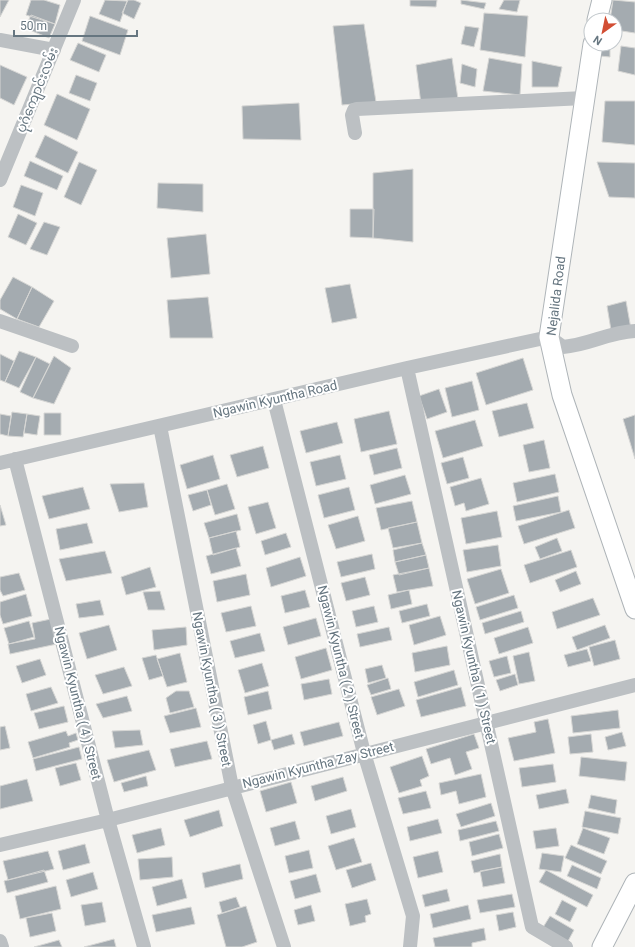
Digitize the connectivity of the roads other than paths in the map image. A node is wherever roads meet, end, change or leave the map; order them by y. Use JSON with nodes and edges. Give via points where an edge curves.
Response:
{"nodes":[{"id":1,"x":74,"y":0,"type":"edge"},
{"id":2,"x":602,"y":0,"type":"edge"},
{"id":3,"x":599,"y":12,"type":"edge"},
{"id":4,"x":0,"y":40,"type":"edge"},
{"id":5,"x":54,"y":50,"type":"junction"},
{"id":6,"x":592,"y":52,"type":"edge"},
{"id":7,"x":584,"y":98,"type":"junction"},
{"id":8,"x":355,"y":133,"type":"dead end"},
{"id":9,"x":0,"y":180,"type":"edge"},
{"id":10,"x":0,"y":321,"type":"edge"},
{"id":11,"x":635,"y":331,"type":"edge"},
{"id":12,"x":549,"y":337,"type":"junction"},
{"id":13,"x":72,"y":346,"type":"dead end"},
{"id":14,"x":408,"y":368,"type":"junction"},
{"id":15,"x":274,"y":400,"type":"junction"},
{"id":16,"x":160,"y":426,"type":"junction"},
{"id":17,"x":15,"y":459,"type":"junction"},
{"id":18,"x":0,"y":462,"type":"edge"},
{"id":19,"x":635,"y":609,"type":"edge"},
{"id":20,"x":635,"y":685,"type":"edge"},
{"id":21,"x":486,"y":722,"type":"junction"},
{"id":22,"x":364,"y":753,"type":"junction"},
{"id":23,"x":232,"y":787,"type":"junction"},
{"id":24,"x":108,"y":820,"type":"junction"},
{"id":25,"x":0,"y":845,"type":"edge"},
{"id":26,"x":635,"y":883,"type":"edge"},
{"id":27,"x":0,"y":941,"type":"edge"},
{"id":28,"x":2,"y":947,"type":"edge"},
{"id":29,"x":144,"y":947,"type":"edge"},
{"id":30,"x":284,"y":947,"type":"edge"},
{"id":31,"x":410,"y":947,"type":"edge"},
{"id":32,"x":566,"y":947,"type":"edge"},
{"id":33,"x":602,"y":947,"type":"edge"}],
"edges":[{"from":1,"to":5,"type":"street","name":"ပုဂံကျောင်းလမ်း"},
{"from":2,"to":3,"type":"main road"},
{"from":4,"to":5,"type":"street"},
{"from":5,"to":9,"type":"street","name":"ပုဂံကျောင်းလမ်း"},
{"from":6,"to":7,"type":"main road","name":"Nejalida Road"},
{"from":7,"to":8,"type":"street","via":[[357,109],[352,115]]},
{"from":7,"to":12,"type":"main road","name":"Nejalida Road"},
{"from":10,"to":13,"type":"street"},
{"from":11,"to":12,"type":"street","via":[[609,335],[580,346],[563,347]]},
{"from":12,"to":14,"type":"street","name":"Ngawin Kyuntha Road"},
{"from":12,"to":19,"type":"main road","name":"Nejalida Road","via":[[562,395]]},
{"from":14,"to":15,"type":"street","name":"Ngawin Kyuntha Road"},
{"from":14,"to":21,"type":"street","name":"Ngawin Kyuntha ( 1 ) Street"},
{"from":15,"to":16,"type":"street","name":"Ngawin Kyuntha Road"},
{"from":15,"to":22,"type":"street","name":"Ngawin Kyuntha ( 2 ) Street"},
{"from":16,"to":17,"type":"street","name":"Ngawin Kyuntha Road"},
{"from":16,"to":23,"type":"street","name":"Ngawin Kyuntha ( 3 ) Street"},
{"from":17,"to":18,"type":"street","name":"Ngawin Kyuntha Road"},
{"from":17,"to":24,"type":"street","name":"Ngawin Kyuntha ( 4 ) Street"},
{"from":20,"to":21,"type":"street","name":"Ngawin Kyuntha Zay Street"},
{"from":21,"to":22,"type":"street","name":"Ngawin Kyuntha Zay Street"},
{"from":21,"to":32,"type":"street","name":"Ngawin Kyuntha ( 1 ) Street","via":[[532,927]]},
{"from":22,"to":23,"type":"street","name":"Ngawin Kyuntha Zay Street"},
{"from":22,"to":31,"type":"street","name":"Ngawin Kyuntha ( 2 ) Street","via":[[413,916]]},
{"from":23,"to":24,"type":"street","name":"Ngawin Kyuntha Zay Street"},
{"from":23,"to":30,"type":"street","name":"Ngawin Kyuntha ( 3 ) Street"},
{"from":24,"to":25,"type":"street","name":"Ngawin Kyuntha Zay Street"},
{"from":24,"to":29,"type":"street","name":"Ngawin Kyuntha ( 4 ) Street"},
{"from":26,"to":33,"type":"main road"},
{"from":27,"to":28,"type":"street"}]}
